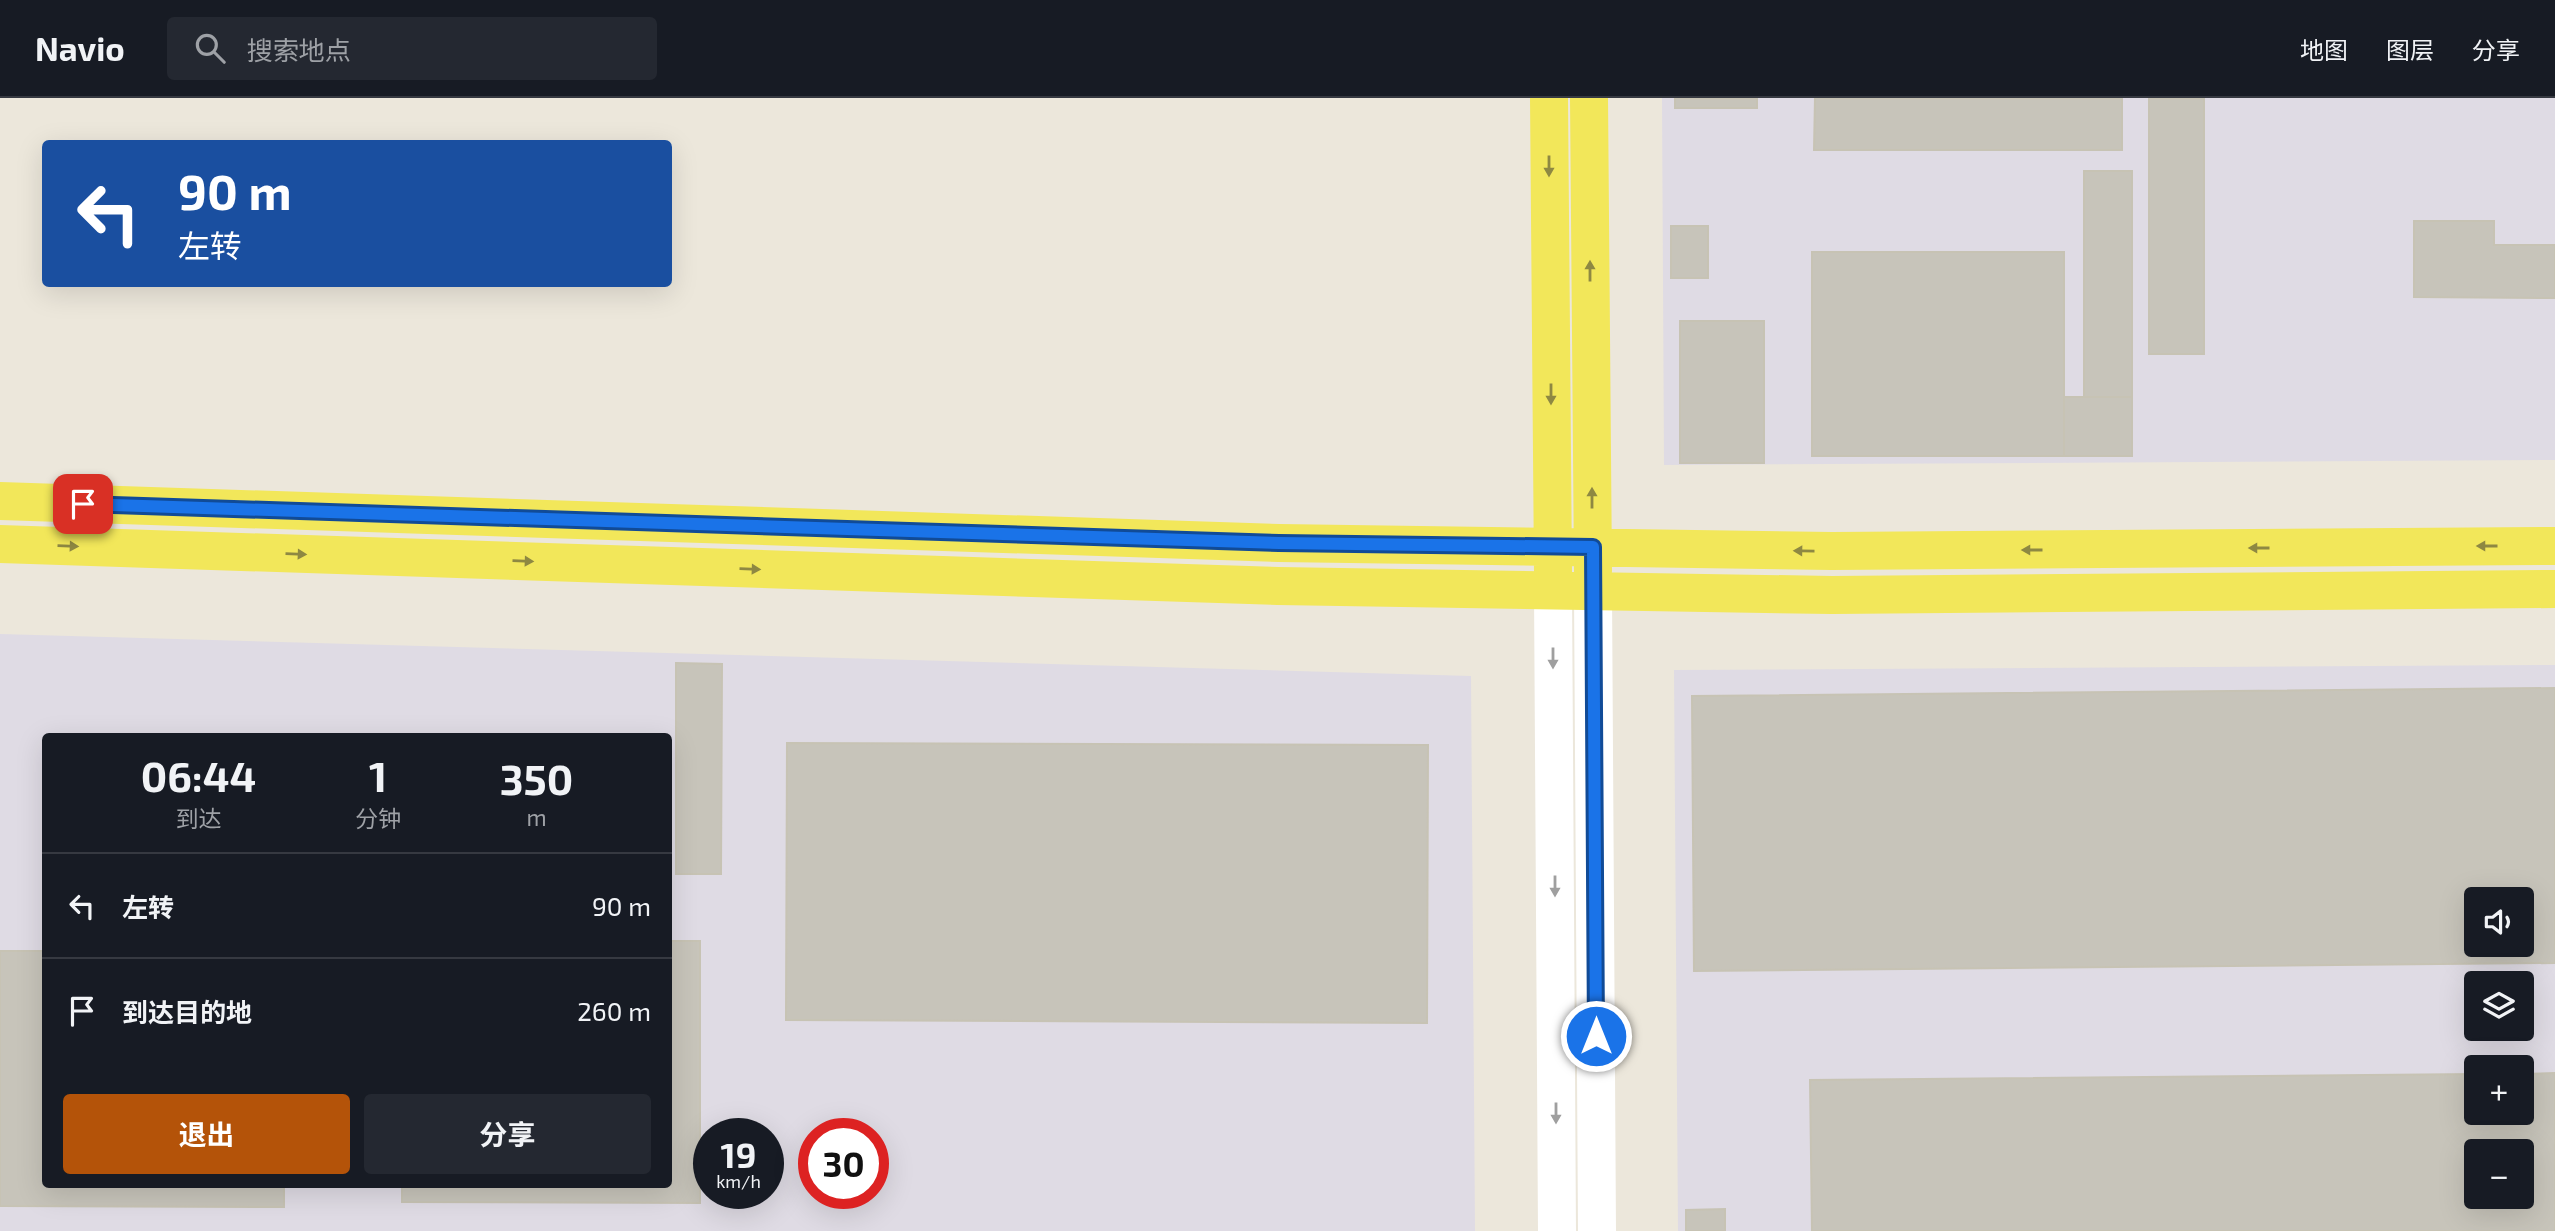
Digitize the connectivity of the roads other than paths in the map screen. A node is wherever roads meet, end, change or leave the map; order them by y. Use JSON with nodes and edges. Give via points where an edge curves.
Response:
{"nodes":[{"id":1,"x":1549,"y":98,"type":"edge"},
{"id":2,"x":1589,"y":98,"type":"edge"},
{"id":3,"x":0,"y":501,"type":"edge"},
{"id":4,"x":0,"y":544,"type":"edge"},
{"id":5,"x":2555,"y":546,"type":"edge"},
{"id":6,"x":1552,"y":547,"type":"junction"},
{"id":7,"x":1593,"y":547,"type":"junction"},
{"id":8,"x":2555,"y":589,"type":"edge"},
{"id":9,"x":1553,"y":590,"type":"junction"},
{"id":10,"x":1593,"y":591,"type":"junction"},
{"id":11,"x":1557,"y":1231,"type":"edge"},
{"id":12,"x":1597,"y":1231,"type":"edge"}],
"edges":[{"from":1,"to":6,"type":"main road","one_way":true},
{"from":7,"to":2,"type":"main road","one_way":true},
{"from":3,"to":6,"type":"main road","via":[[1279,543]]},
{"from":4,"to":9,"type":"main road","one_way":true,"via":[[1278,586]]},
{"from":5,"to":7,"type":"main road","one_way":true,"via":[[1832,551]]},
{"from":6,"to":7,"type":"main road"},
{"from":6,"to":9,"type":"main road"},
{"from":7,"to":10,"type":"main road"},
{"from":8,"to":10,"type":"main road","via":[[1846,595]]},
{"from":9,"to":10,"type":"main road"},
{"from":9,"to":11,"type":"street","one_way":true},
{"from":10,"to":12,"type":"street"}]}
